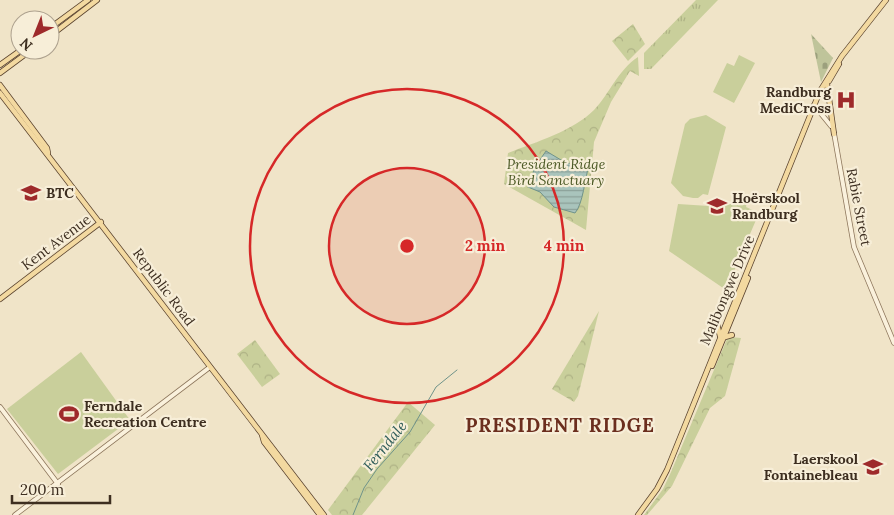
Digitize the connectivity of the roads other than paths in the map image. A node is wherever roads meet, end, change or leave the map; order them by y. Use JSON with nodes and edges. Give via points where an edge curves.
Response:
{"nodes":[{"id":1,"x":88,"y":0,"type":"edge"},
{"id":2,"x":97,"y":0,"type":"edge"},
{"id":3,"x":887,"y":0,"type":"edge"},
{"id":4,"x":60,"y":21,"type":"edge"},
{"id":5,"x":60,"y":28,"type":"edge"},
{"id":6,"x":18,"y":60,"type":"edge"},
{"id":7,"x":0,"y":73,"type":"edge"},
{"id":8,"x":827,"y":84,"type":"junction"},
{"id":9,"x":0,"y":85,"type":"edge"},
{"id":10,"x":0,"y":93,"type":"edge"},
{"id":11,"x":816,"y":106,"type":"junction"},
{"id":12,"x":834,"y":134,"type":"junction"},
{"id":13,"x":48,"y":153,"type":"junction"},
{"id":14,"x":101,"y":222,"type":"junction"},
{"id":15,"x":0,"y":299,"type":"edge"},
{"id":16,"x":727,"y":320,"type":"junction"},
{"id":17,"x":732,"y":334,"type":"dead end"},
{"id":18,"x":722,"y":338,"type":"junction"},
{"id":19,"x":894,"y":343,"type":"edge"},
{"id":20,"x":210,"y":367,"type":"junction"},
{"id":21,"x":0,"y":407,"type":"edge"},
{"id":22,"x":261,"y":433,"type":"junction"},
{"id":23,"x":58,"y":484,"type":"junction"},
{"id":24,"x":16,"y":515,"type":"edge"},
{"id":25,"x":320,"y":515,"type":"edge"},
{"id":26,"x":324,"y":515,"type":"edge"},
{"id":27,"x":639,"y":515,"type":"edge"}],
"edges":[{"from":1,"to":4,"type":"main road"},
{"from":2,"to":5,"type":"main road"},
{"from":3,"to":8,"type":"main road","name":"Malibongwe Drive"},
{"from":3,"to":11,"type":"main road","name":"Malibongwe Drive","via":[[838,62]]},
{"from":6,"to":7,"type":"main road"},
{"from":8,"to":11,"type":"main road","name":"Malibongwe Drive"},
{"from":8,"to":12,"type":"main road"},
{"from":9,"to":13,"type":"main road","name":"Republic Road"},
{"from":10,"to":13,"type":"main road","name":"Republic Road"},
{"from":11,"to":12,"type":"street","name":"Rabie Street","via":[[829,121]]},
{"from":11,"to":16,"type":"main road","name":"Malibongwe Drive"},
{"from":11,"to":18,"type":"main road","name":"Malibongwe Drive"},
{"from":12,"to":19,"type":"street","name":"Rabie Street","via":[[854,247]]},
{"from":13,"to":14,"type":"main road","name":"Republic Road"},
{"from":14,"to":15,"type":"main road","name":"Kent Avenue"},
{"from":14,"to":20,"type":"main road","name":"Republic Road"},
{"from":16,"to":18,"type":"main road","name":"Malibongwe Drive"},
{"from":16,"to":18,"type":"main road","via":[[716,323]]},
{"from":17,"to":18,"type":"main road"},
{"from":18,"to":27,"type":"main road","name":"Malibongwe Drive","via":[[668,471]]},
{"from":20,"to":22,"type":"main road","name":"Republic Road"},
{"from":20,"to":23,"type":"street"},
{"from":21,"to":23,"type":"street"},
{"from":22,"to":25,"type":"main road","name":"Republic Road","via":[[264,442]]},
{"from":22,"to":26,"type":"main road","name":"Republic Road"},
{"from":23,"to":24,"type":"street"}]}
